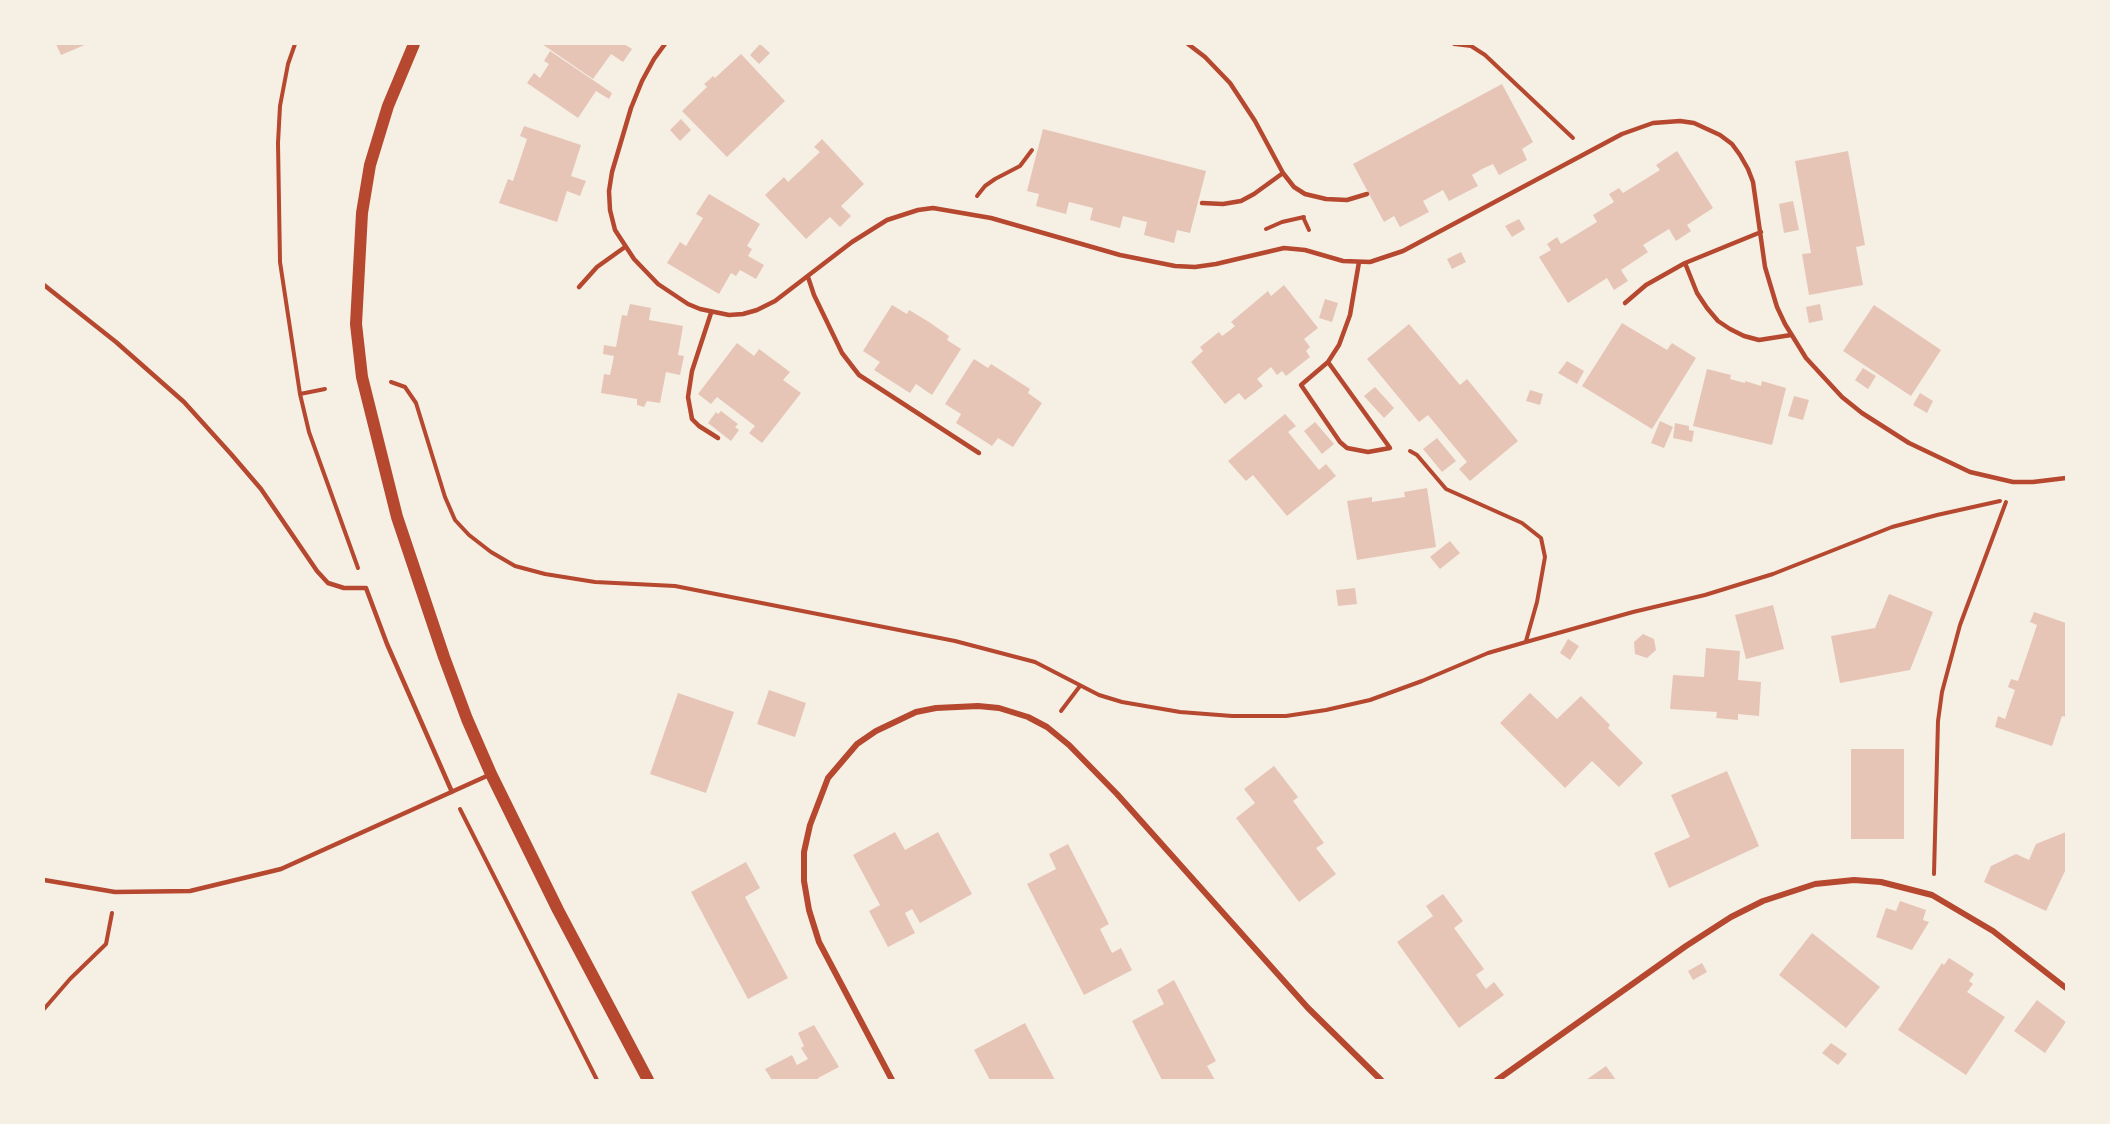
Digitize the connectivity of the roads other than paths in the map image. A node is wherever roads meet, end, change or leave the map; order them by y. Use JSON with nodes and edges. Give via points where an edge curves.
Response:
{"nodes":[{"id":1,"x":414,"y":44,"type":"edge"},
{"id":2,"x":665,"y":44,"type":"edge"},
{"id":3,"x":1188,"y":44,"type":"edge"},
{"id":4,"x":1283,"y":173,"type":"junction"},
{"id":5,"x":1367,"y":194,"type":"dead end"},
{"id":6,"x":1202,"y":203,"type":"dead end"},
{"id":7,"x":1761,"y":232,"type":"junction"},
{"id":8,"x":625,"y":247,"type":"junction"},
{"id":9,"x":1359,"y":262,"type":"junction"},
{"id":10,"x":1685,"y":263,"type":"junction"},
{"id":11,"x":808,"y":277,"type":"junction"},
{"id":12,"x":44,"y":285,"type":"edge"},
{"id":13,"x":579,"y":287,"type":"dead end"},
{"id":14,"x":1625,"y":303,"type":"dead end"},
{"id":15,"x":711,"y":313,"type":"junction"},
{"id":16,"x":1791,"y":335,"type":"junction"},
{"id":17,"x":1328,"y":362,"type":"junction"},
{"id":18,"x":718,"y":438,"type":"dead end"},
{"id":19,"x":979,"y":453,"type":"dead end"},
{"id":20,"x":2067,"y":478,"type":"edge"},
{"id":21,"x":492,"y":774,"type":"junction"},
{"id":22,"x":452,"y":792,"type":"junction"},
{"id":23,"x":44,"y":880,"type":"edge"},
{"id":24,"x":2067,"y":988,"type":"edge"},
{"id":25,"x":648,"y":1080,"type":"edge"},
{"id":26,"x":892,"y":1080,"type":"edge"},
{"id":27,"x":1381,"y":1080,"type":"edge"},
{"id":28,"x":1497,"y":1080,"type":"edge"}],
"edges":[{"from":1,"to":21,"type":"main road","via":[[388,106],[370,165],[362,213],[356,324],[362,377],[397,518],[467,719]]},
{"from":2,"to":8,"type":"lane","via":[[642,81],[612,172],[610,210]]},
{"from":3,"to":4,"type":"lane","via":[[1216,68],[1241,99]]},
{"from":4,"to":5,"type":"lane","via":[[1305,194],[1347,200]]},
{"from":4,"to":6,"type":"lane","via":[[1241,201]]},
{"from":7,"to":9,"type":"lane","via":[[1748,169],[1732,144],[1708,128],[1680,121],[1653,123],[1622,134],[1403,251],[1380,260]]},
{"from":7,"to":10,"type":"lane"},
{"from":7,"to":16,"type":"lane","via":[[1770,287]]},
{"from":8,"to":13,"type":"lane","via":[[597,267]]},
{"from":8,"to":15,"type":"lane","via":[[658,284],[688,304]]},
{"from":9,"to":11,"type":"lane","via":[[1298,248],[1270,250],[1216,264],[1175,266],[968,213],[933,208],[887,220]]},
{"from":9,"to":17,"type":"lane","via":[[1347,324]]},
{"from":10,"to":14,"type":"lane","via":[[1646,285]]},
{"from":10,"to":16,"type":"lane","via":[[1702,300],[1718,321],[1759,340]]},
{"from":11,"to":15,"type":"lane","via":[[757,309],[743,314]]},
{"from":11,"to":19,"type":"lane","via":[[842,353],[859,375]]},
{"from":12,"to":22,"type":"lane","via":[[184,402],[261,489],[328,583],[366,588]]},
{"from":15,"to":18,"type":"lane","via":[[695,359],[688,397],[692,419]]},
{"from":16,"to":20,"type":"lane","via":[[1842,397],[1909,443],[1970,472],[2013,482]]},
{"from":17,"to":17,"type":"lane","via":[[1301,386],[1340,442],[1356,451],[1390,448]]},
{"from":21,"to":22,"type":"lane"},
{"from":21,"to":25,"type":"main road"},
{"from":22,"to":23,"type":"lane","via":[[281,869],[190,891],[115,892]]},
{"from":24,"to":28,"type":"street","via":[[1993,931],[1932,895],[1881,882],[1815,884],[1762,901],[1731,917]]},
{"from":26,"to":27,"type":"street","via":[[819,942],[804,881],[804,852],[828,778],[857,744],[916,712],[958,706],[999,708],[1047,727],[1091,766],[1308,1008]]}]}
